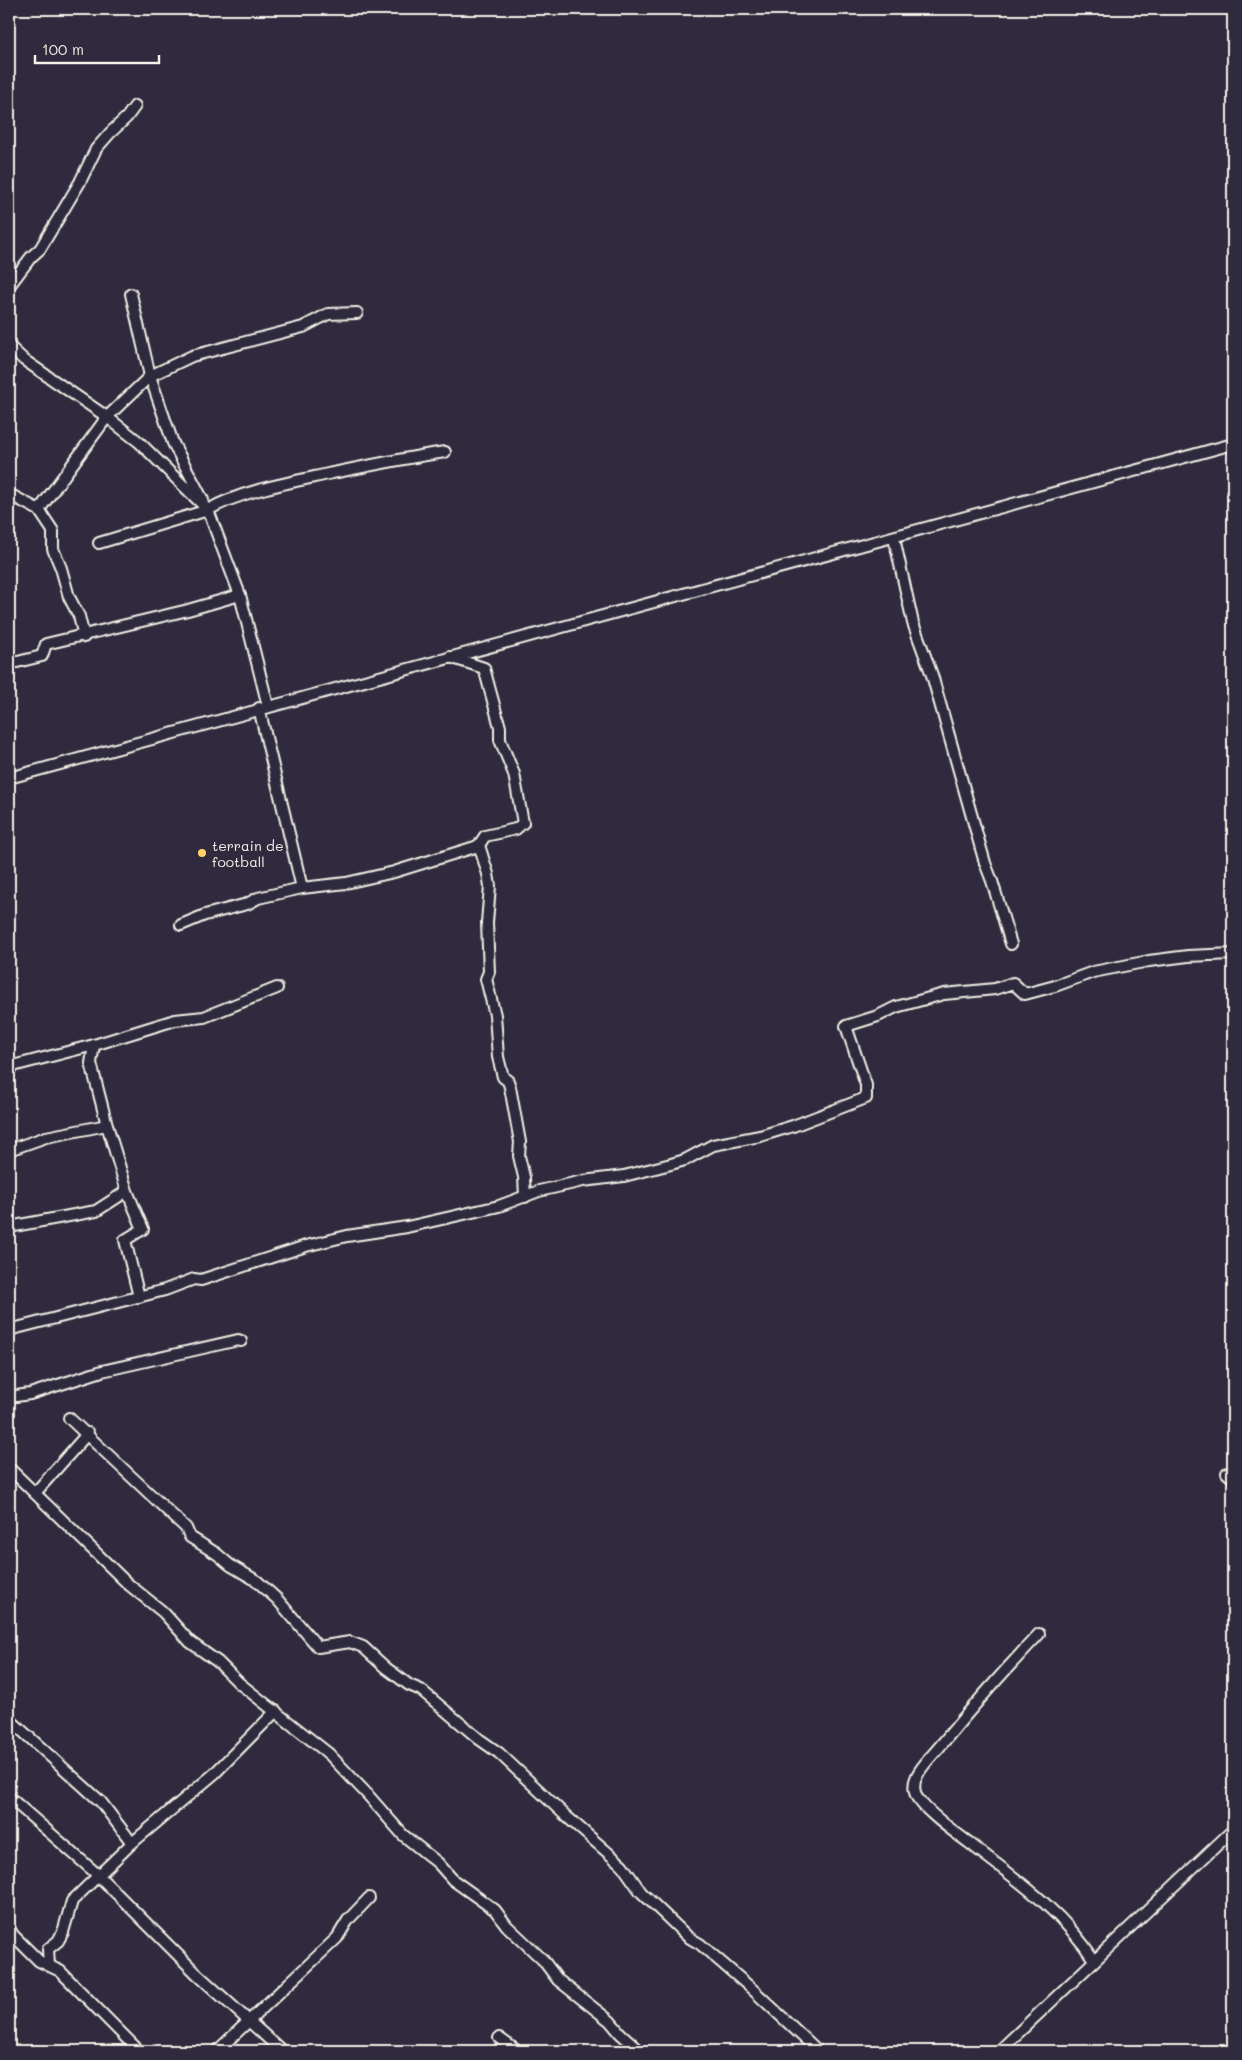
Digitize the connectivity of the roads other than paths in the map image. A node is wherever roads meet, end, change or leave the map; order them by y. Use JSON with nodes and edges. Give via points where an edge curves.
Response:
{"nodes":[{"id":1,"x":135,"y":106,"type":"dead end"},
{"id":2,"x":9,"y":286,"type":"edge"},
{"id":3,"x":131,"y":294,"type":"dead end"},
{"id":4,"x":357,"y":313,"type":"dead end"},
{"id":5,"x":9,"y":346,"type":"edge"},
{"id":6,"x":150,"y":376,"type":"junction"},
{"id":7,"x":107,"y":417,"type":"junction"},
{"id":8,"x":1233,"y":444,"type":"edge"},
{"id":9,"x":445,"y":452,"type":"dead end"},
{"id":10,"x":9,"y":494,"type":"edge"},
{"id":11,"x":39,"y":510,"type":"junction"},
{"id":12,"x":208,"y":510,"type":"junction"},
{"id":13,"x":894,"y":538,"type":"junction"},
{"id":14,"x":99,"y":543,"type":"dead end"},
{"id":15,"x":240,"y":595,"type":"junction"},
{"id":16,"x":84,"y":637,"type":"junction"},
{"id":17,"x":480,"y":649,"type":"junction"},
{"id":18,"x":450,"y":657,"type":"junction"},
{"id":19,"x":9,"y":664,"type":"edge"},
{"id":20,"x":484,"y":668,"type":"junction"},
{"id":21,"x":264,"y":707,"type":"junction"},
{"id":22,"x":9,"y":778,"type":"edge"},
{"id":23,"x":480,"y":845,"type":"junction"},
{"id":24,"x":302,"y":888,"type":"junction"},
{"id":25,"x":180,"y":925,"type":"dead end"},
{"id":26,"x":1010,"y":944,"type":"dead end"},
{"id":27,"x":1233,"y":954,"type":"edge"},
{"id":28,"x":277,"y":988,"type":"dead end"},
{"id":29,"x":94,"y":1045,"type":"junction"},
{"id":30,"x":9,"y":1066,"type":"edge"},
{"id":31,"x":107,"y":1125,"type":"junction"},
{"id":32,"x":9,"y":1150,"type":"edge"},
{"id":33,"x":127,"y":1191,"type":"junction"},
{"id":34,"x":525,"y":1197,"type":"junction"},
{"id":35,"x":9,"y":1227,"type":"edge"},
{"id":36,"x":138,"y":1296,"type":"junction"},
{"id":37,"x":9,"y":1330,"type":"edge"},
{"id":38,"x":241,"y":1341,"type":"dead end"},
{"id":39,"x":9,"y":1397,"type":"edge"},
{"id":40,"x":69,"y":1418,"type":"dead end"},
{"id":41,"x":88,"y":1434,"type":"junction"},
{"id":42,"x":9,"y":1468,"type":"edge"},
{"id":43,"x":36,"y":1493,"type":"junction"},
{"id":44,"x":1039,"y":1634,"type":"dead end"},
{"id":45,"x":276,"y":1711,"type":"junction"},
{"id":46,"x":9,"y":1719,"type":"edge"},
{"id":47,"x":9,"y":1798,"type":"edge"},
{"id":48,"x":1233,"y":1830,"type":"edge"},
{"id":49,"x":132,"y":1843,"type":"junction"},
{"id":50,"x":98,"y":1876,"type":"junction"},
{"id":51,"x":369,"y":1898,"type":"dead end"},
{"id":52,"x":9,"y":1928,"type":"edge"},
{"id":53,"x":1094,"y":1960,"type":"junction"},
{"id":54,"x":49,"y":1965,"type":"junction"},
{"id":55,"x":248,"y":2020,"type":"junction"},
{"id":56,"x":499,"y":2038,"type":"dead end"},
{"id":57,"x":139,"y":2051,"type":"edge"},
{"id":58,"x":217,"y":2051,"type":"edge"},
{"id":59,"x":282,"y":2051,"type":"edge"},
{"id":60,"x":517,"y":2051,"type":"edge"},
{"id":61,"x":640,"y":2051,"type":"edge"},
{"id":62,"x":818,"y":2051,"type":"edge"},
{"id":63,"x":999,"y":2051,"type":"edge"}],
"edges":[{"from":1,"to":2,"type":"street","via":[[96,149],[40,249]]},
{"from":3,"to":6,"type":"street"},
{"from":4,"to":6,"type":"street","via":[[328,314],[303,327],[192,356]]},
{"from":5,"to":7,"type":"street","via":[[24,360]]},
{"from":6,"to":7,"type":"street"},
{"from":6,"to":12,"type":"street","via":[[173,443]]},
{"from":7,"to":11,"type":"street"},
{"from":7,"to":12,"type":"street","via":[[139,442]]},
{"from":8,"to":13,"type":"street"},
{"from":9,"to":12,"type":"street","via":[[295,480],[220,503]]},
{"from":10,"to":11,"type":"street"},
{"from":11,"to":16,"type":"street","via":[[53,531],[53,549]]},
{"from":12,"to":14,"type":"street"},
{"from":12,"to":15,"type":"street"},
{"from":13,"to":17,"type":"street"},
{"from":13,"to":26,"type":"street","via":[[913,623],[932,675]]},
{"from":15,"to":16,"type":"street"},
{"from":15,"to":21,"type":"street"},
{"from":16,"to":19,"type":"street","via":[[46,644],[42,656]]},
{"from":17,"to":18,"type":"street"},
{"from":17,"to":20,"type":"street"},
{"from":18,"to":20,"type":"street"},
{"from":18,"to":21,"type":"street"},
{"from":20,"to":23,"type":"street","via":[[500,727],[500,740],[514,774],[523,823],[516,829],[485,836]]},
{"from":21,"to":22,"type":"street"},
{"from":21,"to":24,"type":"street"},
{"from":23,"to":24,"type":"street","via":[[394,872],[346,883]]},
{"from":23,"to":34,"type":"street","via":[[490,886],[490,972],[486,979],[495,1015],[498,1057],[503,1077],[510,1087],[518,1129]]},
{"from":24,"to":25,"type":"street","via":[[258,898]]},
{"from":27,"to":34,"type":"street","via":[[1150,961],[1093,972],[1025,994],[1013,983],[995,989],[944,994],[896,1007],[846,1026],[866,1085],[866,1098],[793,1126],[713,1145],[685,1160],[624,1176],[539,1190]]},
{"from":28,"to":29,"type":"street","via":[[204,1017],[175,1020]]},
{"from":29,"to":30,"type":"street"},
{"from":29,"to":31,"type":"street","via":[[92,1063]]},
{"from":31,"to":32,"type":"street","via":[[46,1137]]},
{"from":31,"to":33,"type":"street"},
{"from":33,"to":35,"type":"street","via":[[96,1211]]},
{"from":33,"to":36,"type":"street","via":[[143,1228],[125,1240]]},
{"from":34,"to":36,"type":"street","via":[[407,1227],[306,1246],[201,1280],[194,1279]]},
{"from":36,"to":37,"type":"street"},
{"from":38,"to":39,"type":"street","via":[[102,1371],[30,1394]]},
{"from":40,"to":41,"type":"street"},
{"from":41,"to":43,"type":"street"},
{"from":41,"to":62,"type":"street","via":[[186,1528],[190,1537],[264,1587],[318,1647],[350,1642],[363,1647],[499,1753],[622,1865],[641,1892],[688,1937],[744,1982]]},
{"from":42,"to":43,"type":"street"},
{"from":43,"to":45,"type":"street","via":[[128,1584],[163,1612],[190,1642]]},
{"from":44,"to":53,"type":"street","via":[[984,1693],[927,1762],[916,1778],[915,1793],[947,1825],[1023,1884],[1062,1920]]},
{"from":45,"to":49,"type":"street","via":[[214,1774]]},
{"from":45,"to":61,"type":"street","via":[[329,1754],[402,1835],[438,1863],[453,1880],[494,1910],[558,1980],[610,2021]]},
{"from":46,"to":49,"type":"street","via":[[101,1802]]},
{"from":47,"to":50,"type":"street"},
{"from":48,"to":53,"type":"street"},
{"from":49,"to":50,"type":"street"},
{"from":50,"to":54,"type":"street","via":[[72,1901],[58,1941],[48,1949]]},
{"from":50,"to":55,"type":"street"},
{"from":51,"to":55,"type":"street","via":[[348,1920],[337,1938]]},
{"from":52,"to":54,"type":"street","via":[[39,1961]]},
{"from":53,"to":63,"type":"street"},
{"from":54,"to":57,"type":"street","via":[[60,1971]]},
{"from":55,"to":58,"type":"street"},
{"from":55,"to":59,"type":"street"},
{"from":56,"to":60,"type":"street"}]}
